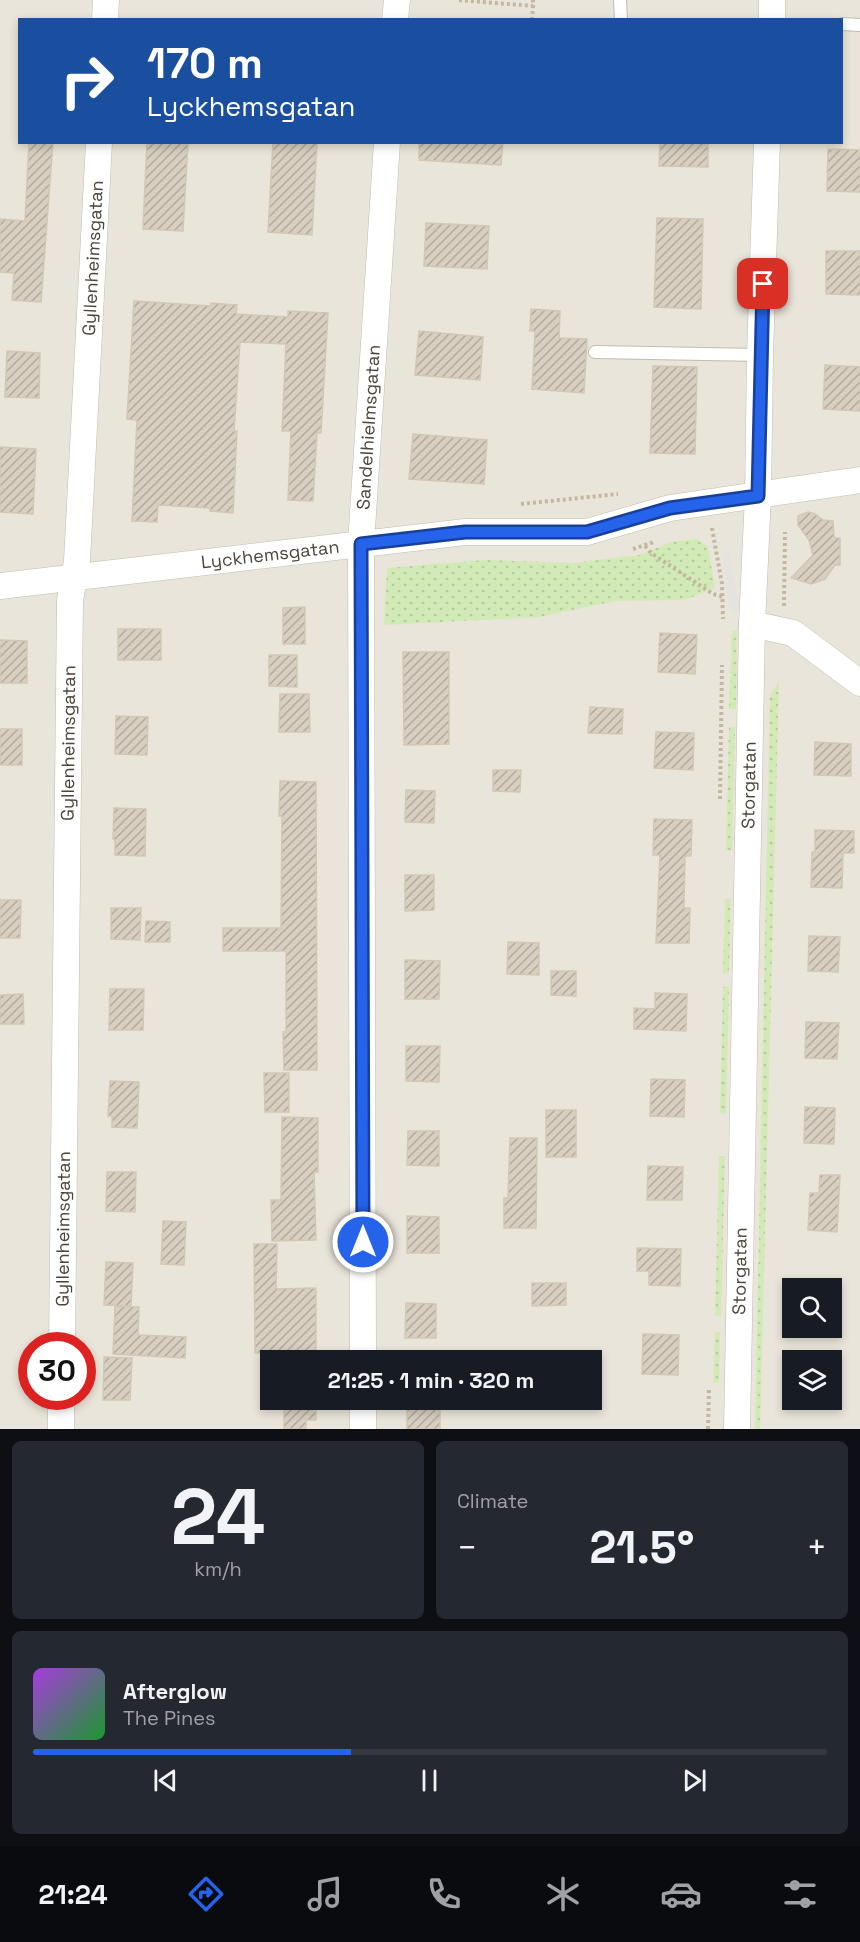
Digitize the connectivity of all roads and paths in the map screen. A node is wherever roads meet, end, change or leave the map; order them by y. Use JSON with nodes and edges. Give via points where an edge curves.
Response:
{"nodes":[{"id":1,"x":106,"y":0,"type":"edge"},
{"id":2,"x":397,"y":0,"type":"edge"},
{"id":3,"x":459,"y":0,"type":"edge"},
{"id":4,"x":533,"y":0,"type":"edge"},
{"id":5,"x":620,"y":0,"type":"edge"},
{"id":6,"x":772,"y":0,"type":"edge"},
{"id":7,"x":532,"y":6,"type":"junction"},
{"id":8,"x":105,"y":18,"type":"edge"},
{"id":9,"x":395,"y":18,"type":"edge"},
{"id":10,"x":532,"y":18,"type":"edge"},
{"id":11,"x":621,"y":18,"type":"edge"},
{"id":12,"x":772,"y":18,"type":"edge"},
{"id":13,"x":843,"y":24,"type":"edge"},
{"id":14,"x":860,"y":25,"type":"edge"},
{"id":15,"x":99,"y":144,"type":"edge"},
{"id":16,"x":387,"y":144,"type":"edge"},
{"id":17,"x":767,"y":144,"type":"edge"},
{"id":18,"x":595,"y":352,"type":"dead end"},
{"id":19,"x":760,"y":355,"type":"junction"},
{"id":20,"x":860,"y":480,"type":"edge"},
{"id":21,"x":758,"y":496,"type":"junction"},
{"id":22,"x":785,"y":524,"type":"dead end"},
{"id":23,"x":712,"y":526,"type":"dead end"},
{"id":24,"x":361,"y":544,"type":"junction"},
{"id":25,"x":645,"y":546,"type":"dead end"},
{"id":26,"x":74,"y":577,"type":"junction"},
{"id":27,"x":0,"y":586,"type":"edge"},
{"id":28,"x":723,"y":597,"type":"junction"},
{"id":29,"x":784,"y":608,"type":"dead end"},
{"id":30,"x":752,"y":624,"type":"junction"},
{"id":31,"x":723,"y":627,"type":"dead end"},
{"id":32,"x":722,"y":661,"type":"dead end"},
{"id":33,"x":860,"y":683,"type":"edge"},
{"id":34,"x":720,"y":802,"type":"dead end"},
{"id":35,"x":62,"y":1332,"type":"edge"},
{"id":36,"x":363,"y":1350,"type":"edge"},
{"id":37,"x":709,"y":1382,"type":"dead end"},
{"id":38,"x":61,"y":1410,"type":"edge"},
{"id":39,"x":363,"y":1410,"type":"edge"},
{"id":40,"x":61,"y":1429,"type":"edge"},
{"id":41,"x":363,"y":1429,"type":"edge"},
{"id":42,"x":708,"y":1429,"type":"edge"},
{"id":43,"x":737,"y":1429,"type":"edge"}],
"edges":[{"from":1,"to":8,"type":"street"},
{"from":2,"to":9,"type":"street"},
{"from":3,"to":7,"type":"path"},
{"from":4,"to":7,"type":"path"},
{"from":5,"to":11,"type":"lane"},
{"from":6,"to":12,"type":"street"},
{"from":7,"to":10,"type":"path"},
{"from":13,"to":14,"type":"lane"},
{"from":15,"to":26,"type":"street","name":"Gyllenheimsgatan"},
{"from":16,"to":24,"type":"street","name":"Sandelhielmsgatan"},
{"from":17,"to":19,"type":"street","name":"Storgatan"},
{"from":18,"to":19,"type":"lane"},
{"from":19,"to":21,"type":"street","name":"Storgatan"},
{"from":20,"to":21,"type":"street","name":"Lyckhemsgatan"},
{"from":21,"to":24,"type":"street","name":"Lyckhemsgatan","via":[[670,508],[587,532],[465,532]]},
{"from":21,"to":30,"type":"street","name":"Storgatan"},
{"from":22,"to":29,"type":"path"},
{"from":23,"to":28,"type":"path"},
{"from":24,"to":26,"type":"street","name":"Lyckhemsgatan"},
{"from":24,"to":36,"type":"street","name":"Sandelhielmsgatan"},
{"from":25,"to":28,"type":"path","via":[[712,594]]},
{"from":26,"to":27,"type":"street","name":"Lyckhemsgatan"},
{"from":26,"to":35,"type":"street","name":"Gyllenheimsgatan","via":[[70,600]]},
{"from":28,"to":31,"type":"path"},
{"from":30,"to":33,"type":"street","via":[[793,633]]},
{"from":30,"to":43,"type":"street","name":"Storgatan"},
{"from":32,"to":34,"type":"path"},
{"from":37,"to":42,"type":"path"},
{"from":38,"to":40,"type":"street"},
{"from":39,"to":41,"type":"street"}]}
